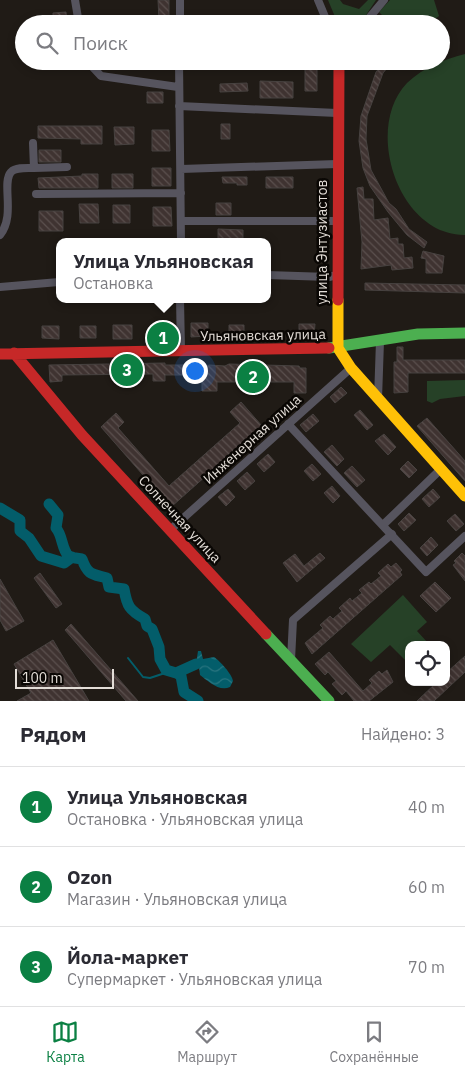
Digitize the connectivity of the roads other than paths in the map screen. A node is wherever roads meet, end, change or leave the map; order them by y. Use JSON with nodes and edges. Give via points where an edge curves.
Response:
{"nodes":[{"id":1,"x":74,"y":0,"type":"edge"},
{"id":2,"x":180,"y":0,"type":"edge"},
{"id":3,"x":318,"y":0,"type":"edge"},
{"id":4,"x":384,"y":0,"type":"edge"},
{"id":5,"x":77,"y":15,"type":"edge"},
{"id":6,"x":180,"y":15,"type":"edge"},
{"id":7,"x":324,"y":15,"type":"edge"},
{"id":8,"x":372,"y":15,"type":"edge"},
{"id":9,"x":95,"y":70,"type":"edge"},
{"id":10,"x":179,"y":70,"type":"edge"},
{"id":11,"x":339,"y":70,"type":"edge"},
{"id":12,"x":178,"y":87,"type":"junction"},
{"id":13,"x":179,"y":106,"type":"junction"},
{"id":14,"x":337,"y":113,"type":"junction"},
{"id":15,"x":34,"y":143,"type":"dead end"},
{"id":16,"x":337,"y":164,"type":"junction"},
{"id":17,"x":67,"y":167,"type":"dead end"},
{"id":18,"x":34,"y":168,"type":"junction"},
{"id":19,"x":181,"y":169,"type":"junction"},
{"id":20,"x":181,"y":193,"type":"junction"},
{"id":21,"x":36,"y":194,"type":"dead end"},
{"id":22,"x":181,"y":221,"type":"junction"},
{"id":23,"x":337,"y":221,"type":"junction"},
{"id":24,"x":0,"y":235,"type":"edge"},
{"id":25,"x":181,"y":238,"type":"edge"},
{"id":26,"x":271,"y":275,"type":"edge"},
{"id":27,"x":337,"y":275,"type":"junction"},
{"id":28,"x":56,"y":282,"type":"edge"},
{"id":29,"x":0,"y":287,"type":"edge"},
{"id":30,"x":180,"y":303,"type":"edge"},
{"id":31,"x":465,"y":333,"type":"edge"},
{"id":32,"x":380,"y":341,"type":"junction"},
{"id":33,"x":338,"y":348,"type":"junction"},
{"id":34,"x":181,"y":351,"type":"junction"},
{"id":35,"x":0,"y":354,"type":"edge"},
{"id":36,"x":14,"y":354,"type":"junction"},
{"id":37,"x":351,"y":368,"type":"junction"},
{"id":38,"x":378,"y":399,"type":"junction"},
{"id":39,"x":288,"y":424,"type":"junction"},
{"id":40,"x":441,"y":469,"type":"junction"},
{"id":41,"x":465,"y":496,"type":"edge"},
{"id":42,"x":384,"y":524,"type":"junction"},
{"id":43,"x":170,"y":530,"type":"junction"},
{"id":44,"x":392,"y":534,"type":"junction"},
{"id":45,"x":465,"y":536,"type":"edge"},
{"id":46,"x":291,"y":660,"type":"junction"},
{"id":47,"x":329,"y":701,"type":"edge"}],
"edges":[{"from":1,"to":5,"type":"street"},
{"from":2,"to":6,"type":"street"},
{"from":3,"to":7,"type":"street"},
{"from":4,"to":8,"type":"street"},
{"from":9,"to":12,"type":"street","via":[[101,76]]},
{"from":10,"to":12,"type":"street"},
{"from":11,"to":14,"type":"street","name":"улица Энтузиастов"},
{"from":12,"to":13,"type":"street"},
{"from":13,"to":14,"type":"street"},
{"from":13,"to":19,"type":"street"},
{"from":14,"to":16,"type":"street","name":"улица Энтузиастов"},
{"from":15,"to":18,"type":"street"},
{"from":16,"to":19,"type":"street"},
{"from":16,"to":23,"type":"street","name":"улица Энтузиастов"},
{"from":17,"to":18,"type":"street"},
{"from":18,"to":24,"type":"street","via":[[11,172],[7,227]]},
{"from":19,"to":20,"type":"street"},
{"from":20,"to":21,"type":"street"},
{"from":20,"to":22,"type":"street"},
{"from":22,"to":23,"type":"street"},
{"from":22,"to":25,"type":"street"},
{"from":23,"to":27,"type":"street","name":"улица Энтузиастов"},
{"from":26,"to":27,"type":"street"},
{"from":27,"to":33,"type":"street","name":"улица Энтузиастов"},
{"from":28,"to":29,"type":"street"},
{"from":30,"to":34,"type":"street"},
{"from":31,"to":32,"type":"street","name":"Ульяновская улица","via":[[418,334]]},
{"from":32,"to":33,"type":"street","name":"Ульяновская улица"},
{"from":32,"to":38,"type":"street"},
{"from":33,"to":34,"type":"street","name":"Ульяновская улица"},
{"from":33,"to":37,"type":"street"},
{"from":34,"to":36,"type":"street","name":"Ульяновская улица"},
{"from":35,"to":36,"type":"street","name":"Ульяновская улица"},
{"from":36,"to":43,"type":"street","name":"Солнечная улица","via":[[49,398]]},
{"from":37,"to":38,"type":"street"},
{"from":37,"to":39,"type":"street","name":"Инженерная улица"},
{"from":38,"to":40,"type":"street"},
{"from":39,"to":42,"type":"street"},
{"from":39,"to":43,"type":"street","name":"Инженерная улица"},
{"from":40,"to":41,"type":"street"},
{"from":40,"to":42,"type":"street"},
{"from":42,"to":44,"type":"street"},
{"from":43,"to":46,"type":"street","name":"Солнечная улица"},
{"from":44,"to":45,"type":"street","via":[[426,572]]},
{"from":44,"to":46,"type":"street","via":[[293,620]]},
{"from":46,"to":47,"type":"street","name":"Солнечная улица"}]}
